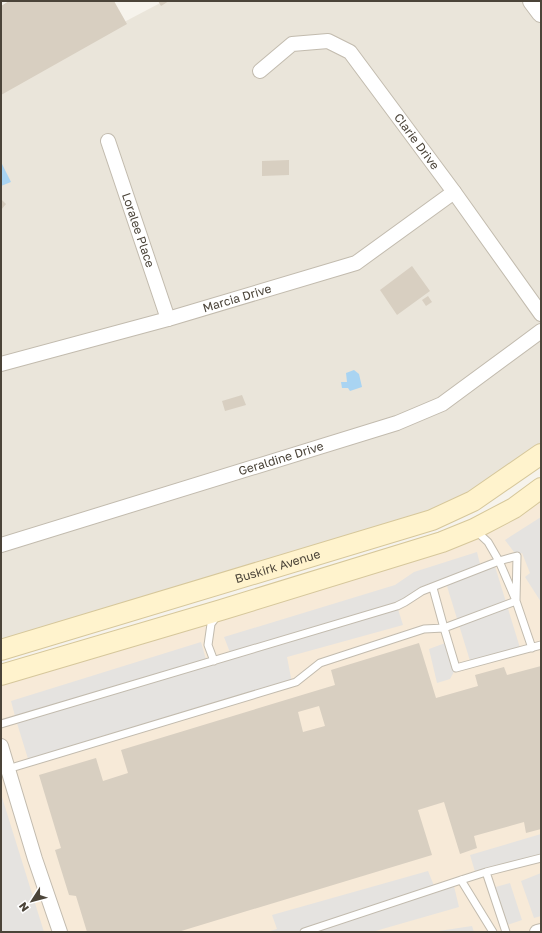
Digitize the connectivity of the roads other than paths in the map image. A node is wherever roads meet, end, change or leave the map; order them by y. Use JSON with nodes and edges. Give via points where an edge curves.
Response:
{"nodes":[{"id":1,"x":532,"y":1,"type":"edge"},
{"id":2,"x":541,"y":13,"type":"edge"},
{"id":3,"x":260,"y":71,"type":"dead end"},
{"id":4,"x":108,"y":141,"type":"dead end"},
{"id":5,"x":454,"y":192,"type":"junction"},
{"id":6,"x":541,"y":314,"type":"edge"},
{"id":7,"x":168,"y":319,"type":"junction"},
{"id":8,"x":541,"y":330,"type":"edge"},
{"id":9,"x":1,"y":364,"type":"edge"},
{"id":10,"x":541,"y":454,"type":"edge"},
{"id":11,"x":541,"y":488,"type":"edge"},
{"id":12,"x":474,"y":529,"type":"junction"},
{"id":13,"x":1,"y":545,"type":"edge"},
{"id":14,"x":499,"y":561,"type":"junction"},
{"id":15,"x":433,"y":588,"type":"junction"},
{"id":16,"x":516,"y":601,"type":"junction"},
{"id":17,"x":221,"y":610,"type":"junction"},
{"id":18,"x":444,"y":628,"type":"junction"},
{"id":19,"x":541,"y":645,"type":"edge"},
{"id":20,"x":532,"y":648,"type":"junction"},
{"id":21,"x":1,"y":650,"type":"edge"},
{"id":22,"x":214,"y":661,"type":"junction"},
{"id":23,"x":1,"y":675,"type":"edge"},
{"id":24,"x":1,"y":724,"type":"edge"},
{"id":25,"x":1,"y":746,"type":"edge"},
{"id":26,"x":5,"y":770,"type":"edge"},
{"id":27,"x":541,"y":858,"type":"edge"},
{"id":28,"x":486,"y":872,"type":"junction"},
{"id":29,"x":461,"y":880,"type":"junction"},
{"id":30,"x":541,"y":931,"type":"edge"},
{"id":31,"x":60,"y":932,"type":"edge"},
{"id":32,"x":304,"y":932,"type":"edge"},
{"id":33,"x":493,"y":932,"type":"edge"},
{"id":34,"x":506,"y":932,"type":"edge"},
{"id":35,"x":537,"y":932,"type":"edge"}],
"edges":[{"from":1,"to":2,"type":"street"},
{"from":3,"to":5,"type":"street","name":"Clarie Drive","via":[[292,44],[328,41],[350,52]]},
{"from":4,"to":7,"type":"street","name":"Loralee Place"},
{"from":5,"to":6,"type":"street","name":"Clarie Drive"},
{"from":5,"to":7,"type":"street","name":"Marcia Drive","via":[[356,263]]},
{"from":7,"to":9,"type":"street","name":"Marcia Drive"},
{"from":8,"to":13,"type":"street","name":"Geraldine Drive","via":[[442,404],[397,423]]},
{"from":10,"to":21,"type":"main road","name":"Buskirk Avenue","via":[[473,501],[432,520]]},
{"from":11,"to":12,"type":"main road","name":"Buskirk Avenue","via":[[514,508]]},
{"from":12,"to":14,"type":"lane","via":[[488,542]]},
{"from":12,"to":17,"type":"main road","name":"Buskirk Avenue","via":[[442,542]]},
{"from":14,"to":15,"type":"lane"},
{"from":14,"to":16,"type":"lane"},
{"from":14,"to":16,"type":"lane","via":[[517,556]]},
{"from":15,"to":18,"type":"lane"},
{"from":15,"to":22,"type":"lane","via":[[422,591],[397,606]]},
{"from":16,"to":18,"type":"lane"},
{"from":16,"to":20,"type":"lane"},
{"from":17,"to":22,"type":"lane","via":[[211,624],[208,645]]},
{"from":17,"to":23,"type":"main road","name":"Buskirk Avenue"},
{"from":18,"to":20,"type":"lane","via":[[456,668]]},
{"from":18,"to":26,"type":"lane","via":[[424,629],[320,663],[296,682]]},
{"from":19,"to":20,"type":"lane"},
{"from":22,"to":24,"type":"lane"},
{"from":25,"to":26,"type":"street"},
{"from":26,"to":31,"type":"street"},
{"from":27,"to":28,"type":"lane"},
{"from":28,"to":29,"type":"lane"},
{"from":28,"to":34,"type":"lane"},
{"from":29,"to":32,"type":"lane"},
{"from":29,"to":33,"type":"lane"},
{"from":30,"to":35,"type":"street"}]}
